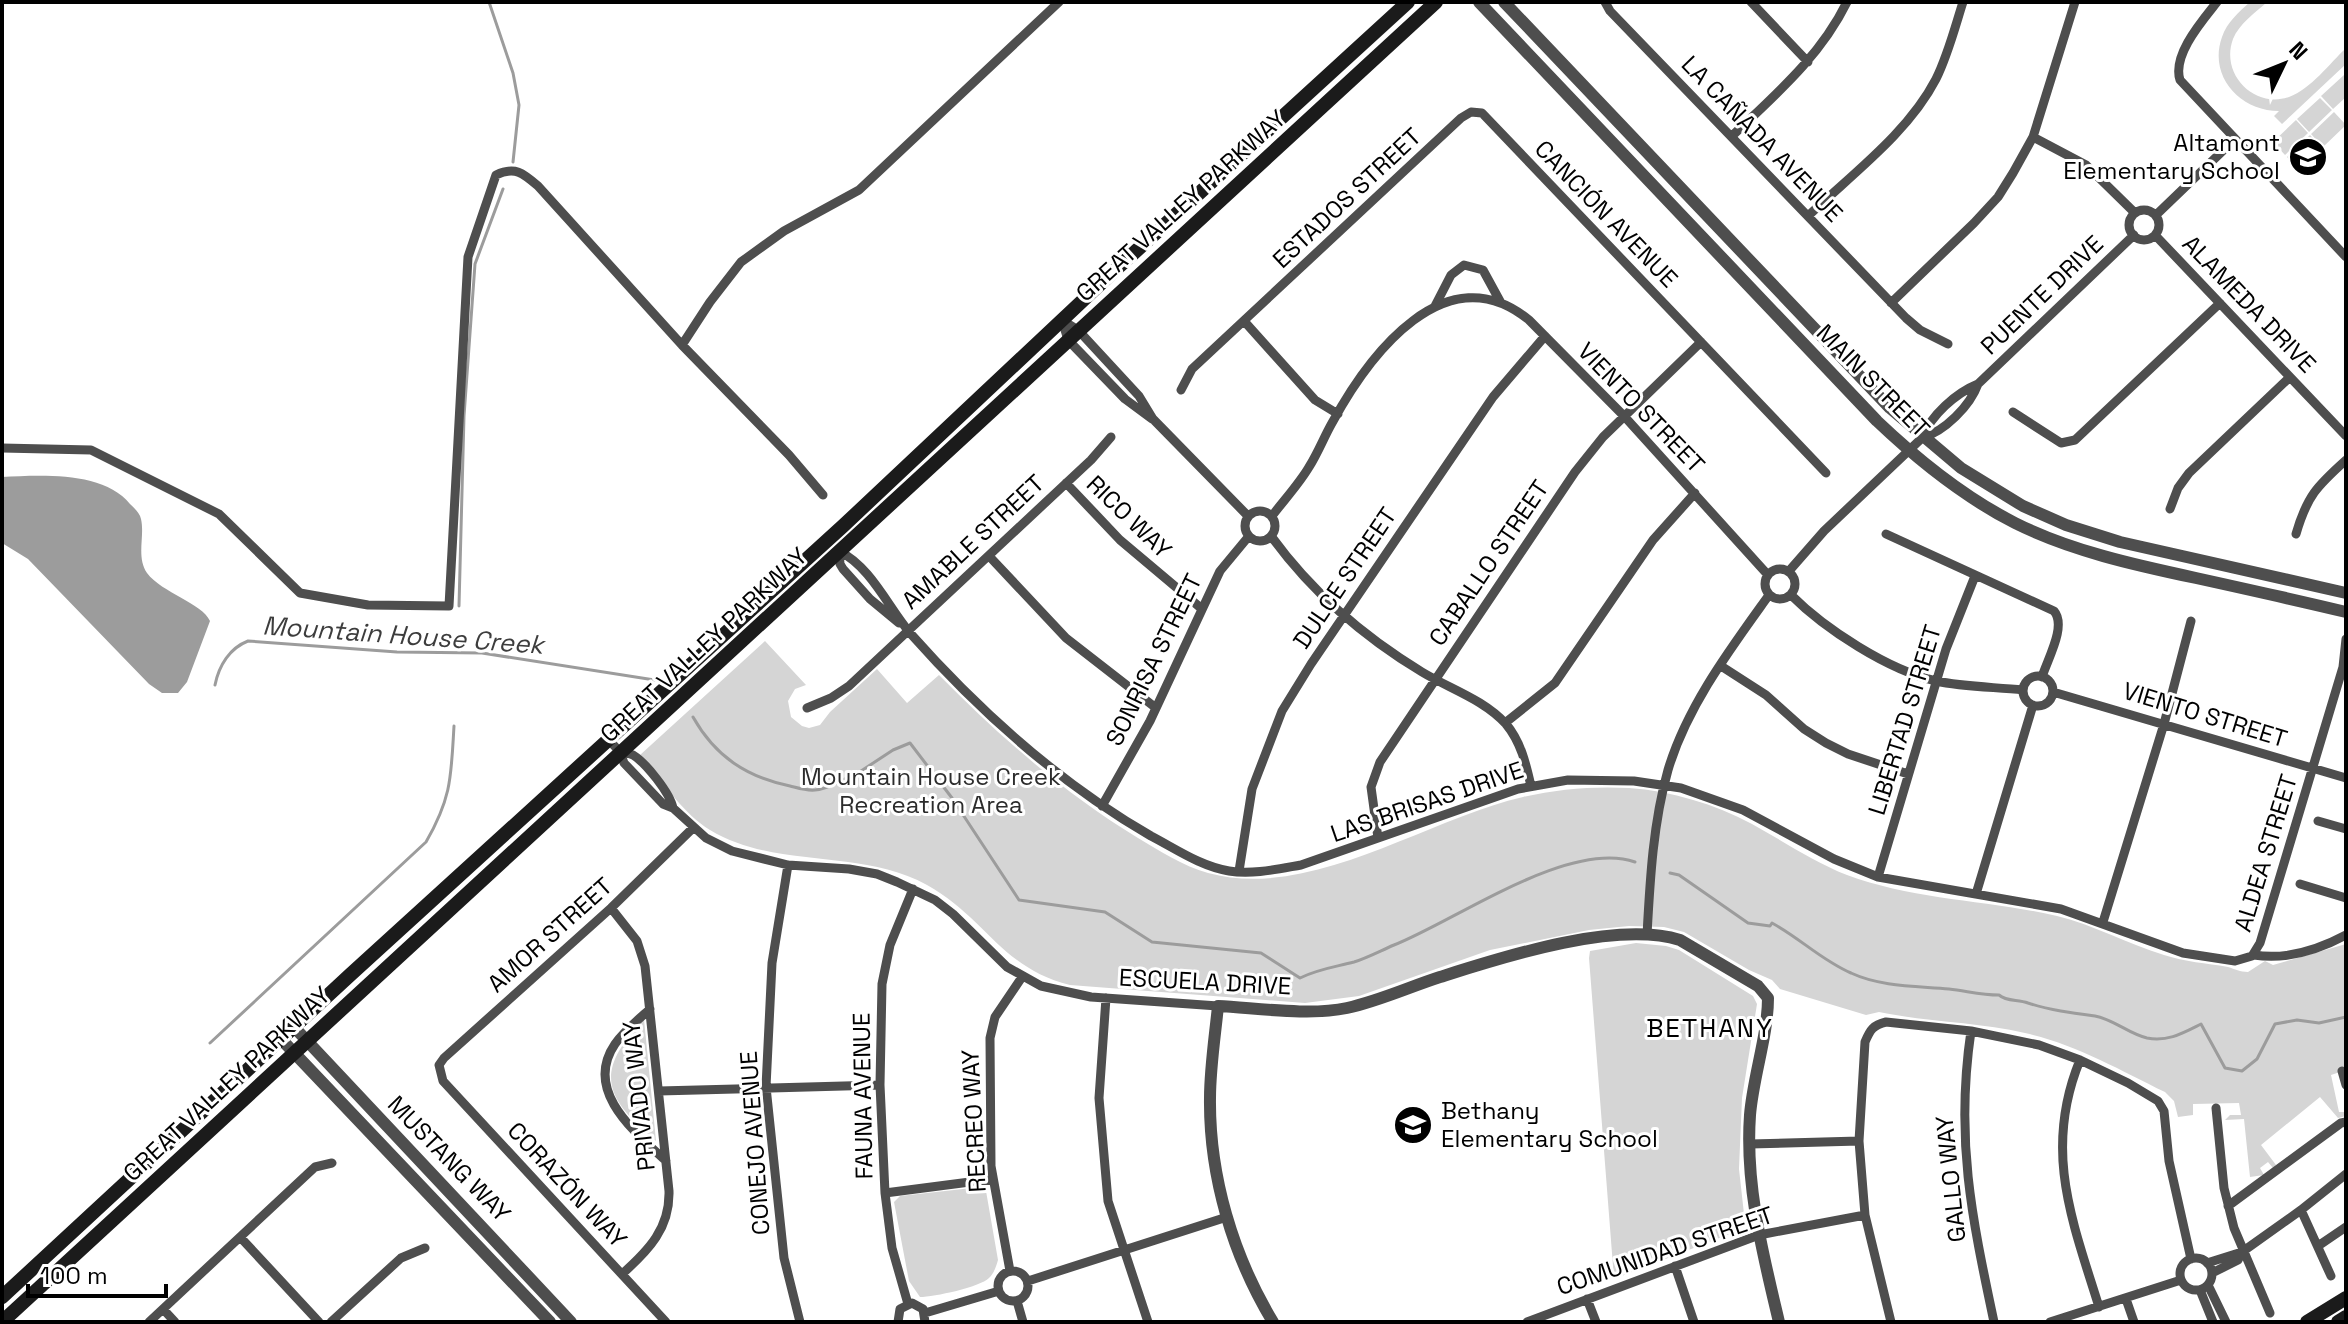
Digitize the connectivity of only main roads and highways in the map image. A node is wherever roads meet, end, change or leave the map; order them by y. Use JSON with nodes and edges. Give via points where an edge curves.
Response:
{"nodes":[{"id":1,"x":1408,"y":2,"type":"edge"},
{"id":2,"x":1436,"y":2,"type":"edge"},
{"id":3,"x":843,"y":526,"type":"junction"},
{"id":4,"x":839,"y":551,"type":"junction"},
{"id":5,"x":2,"y":1297,"type":"edge"},
{"id":6,"x":2346,"y":1298,"type":"edge"},
{"id":7,"x":2346,"y":1317,"type":"edge"},
{"id":8,"x":2,"y":1322,"type":"edge"},
{"id":9,"x":2307,"y":1322,"type":"edge"},
{"id":10,"x":2338,"y":1322,"type":"edge"}],
"edges":[{"from":1,"to":3,"type":"main road","name":"GREAT VALLEY PARKWAY"},
{"from":2,"to":4,"type":"main road","name":"GREAT VALLEY PARKWAY"},
{"from":3,"to":4,"type":"main road"},
{"from":3,"to":5,"type":"main road","name":"GREAT VALLEY PARKWAY"},
{"from":4,"to":8,"type":"main road","name":"GREAT VALLEY PARKWAY"},
{"from":6,"to":9,"type":"main road"},
{"from":7,"to":10,"type":"main road"}]}
